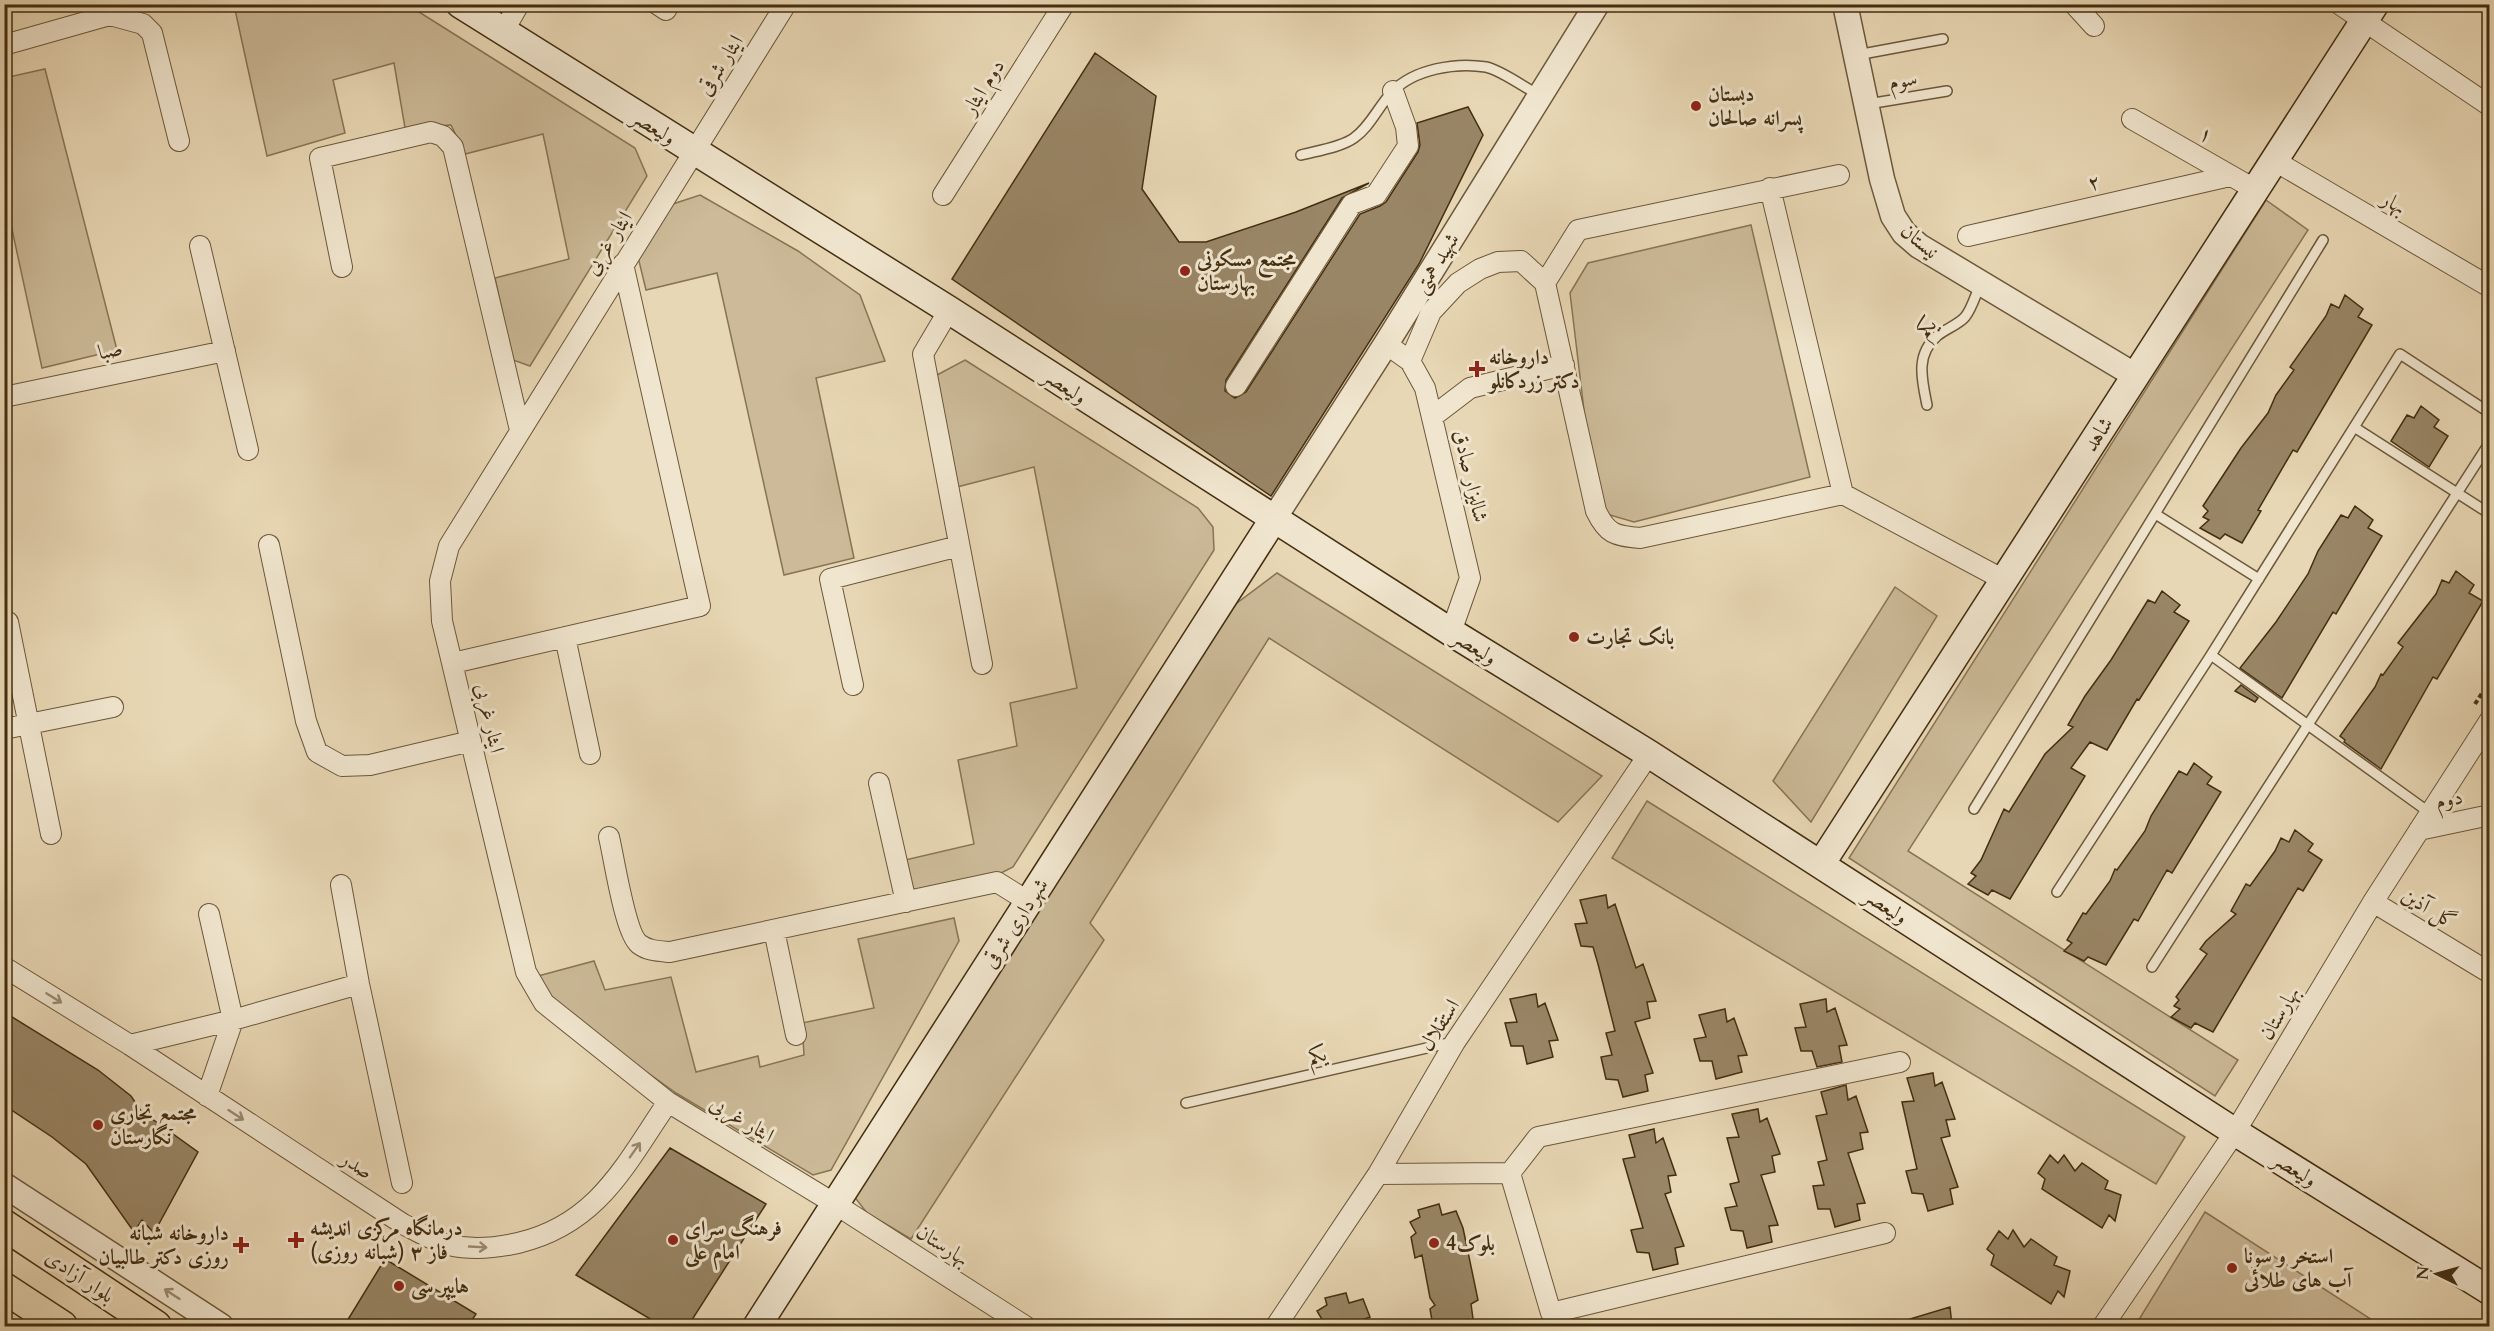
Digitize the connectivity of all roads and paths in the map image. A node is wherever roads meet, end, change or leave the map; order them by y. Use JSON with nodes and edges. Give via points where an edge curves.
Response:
{"nodes":[{"id":1,"x":460,"y":4,"type":"edge"},
{"id":2,"x":519,"y":4,"type":"edge"},
{"id":3,"x":657,"y":4,"type":"edge"},
{"id":4,"x":669,"y":4,"type":"edge"},
{"id":5,"x":786,"y":4,"type":"edge"},
{"id":6,"x":1064,"y":4,"type":"edge"},
{"id":7,"x":1597,"y":4,"type":"edge"},
{"id":8,"x":1845,"y":4,"type":"edge"},
{"id":9,"x":2074,"y":4,"type":"edge"},
{"id":10,"x":2339,"y":4,"type":"edge"},
{"id":11,"x":2370,"y":13,"type":"edge"},
{"id":12,"x":2094,"y":26,"type":"dead end"},
{"id":13,"x":503,"y":32,"type":"junction"},
{"id":14,"x":1943,"y":39,"type":"dead end"},
{"id":15,"x":4,"y":45,"type":"edge"},
{"id":16,"x":1856,"y":55,"type":"junction"},
{"id":17,"x":1393,"y":91,"type":"junction"},
{"id":18,"x":1947,"y":91,"type":"dead end"},
{"id":19,"x":1540,"y":96,"type":"junction"},
{"id":20,"x":1866,"y":105,"type":"junction"},
{"id":21,"x":2490,"y":106,"type":"edge"},
{"id":22,"x":2132,"y":119,"type":"dead end"},
{"id":23,"x":179,"y":141,"type":"dead end"},
{"id":24,"x":694,"y":152,"type":"junction"},
{"id":25,"x":1301,"y":155,"type":"dead end"},
{"id":26,"x":2275,"y":161,"type":"junction"},
{"id":27,"x":1839,"y":175,"type":"dead end"},
{"id":28,"x":2230,"y":176,"type":"junction"},
{"id":29,"x":1770,"y":188,"type":"junction"},
{"id":30,"x":2256,"y":190,"type":"junction"},
{"id":31,"x":943,"y":195,"type":"dead end"},
{"id":32,"x":1968,"y":236,"type":"dead end"},
{"id":33,"x":2323,"y":240,"type":"dead end"},
{"id":34,"x":200,"y":246,"type":"dead end"},
{"id":35,"x":623,"y":264,"type":"junction"},
{"id":36,"x":342,"y":267,"type":"dead end"},
{"id":37,"x":1545,"y":283,"type":"junction"},
{"id":38,"x":1981,"y":283,"type":"junction"},
{"id":39,"x":2490,"y":287,"type":"edge"},
{"id":40,"x":949,"y":310,"type":"junction"},
{"id":41,"x":1386,"y":344,"type":"junction"},
{"id":42,"x":225,"y":351,"type":"junction"},
{"id":43,"x":1410,"y":361,"type":"junction"},
{"id":44,"x":1564,"y":365,"type":"junction"},
{"id":45,"x":2136,"y":376,"type":"junction"},
{"id":46,"x":1236,"y":386,"type":"dead end"},
{"id":47,"x":4,"y":397,"type":"edge"},
{"id":48,"x":1927,"y":405,"type":"dead end"},
{"id":49,"x":2490,"y":412,"type":"edge"},
{"id":50,"x":1432,"y":417,"type":"junction"},
{"id":51,"x":2354,"y":427,"type":"junction"},
{"id":52,"x":520,"y":430,"type":"junction"},
{"id":53,"x":2490,"y":442,"type":"edge"},
{"id":54,"x":248,"y":450,"type":"dead end"},
{"id":55,"x":2456,"y":493,"type":"junction"},
{"id":56,"x":1842,"y":494,"type":"junction"},
{"id":57,"x":2490,"y":514,"type":"edge"},
{"id":58,"x":2157,"y":515,"type":"junction"},
{"id":59,"x":1273,"y":520,"type":"junction"},
{"id":60,"x":269,"y":545,"type":"dead end"},
{"id":61,"x":959,"y":546,"type":"junction"},
{"id":62,"x":2259,"y":579,"type":"junction"},
{"id":63,"x":2004,"y":580,"type":"junction"},
{"id":64,"x":8,"y":622,"type":"dead end"},
{"id":65,"x":1451,"y":633,"type":"junction"},
{"id":66,"x":565,"y":637,"type":"junction"},
{"id":67,"x":2211,"y":655,"type":"junction"},
{"id":68,"x":453,"y":663,"type":"junction"},
{"id":69,"x":982,"y":664,"type":"dead end"},
{"id":70,"x":853,"y":685,"type":"dead end"},
{"id":71,"x":112,"y":707,"type":"dead end"},
{"id":72,"x":2490,"y":720,"type":"edge"},
{"id":73,"x":29,"y":724,"type":"junction"},
{"id":74,"x":2307,"y":724,"type":"junction"},
{"id":75,"x":4,"y":729,"type":"edge"},
{"id":76,"x":471,"y":741,"type":"junction"},
{"id":77,"x":590,"y":754,"type":"dead end"},
{"id":78,"x":1649,"y":754,"type":"junction"},
{"id":79,"x":879,"y":783,"type":"dead end"},
{"id":80,"x":1974,"y":809,"type":"dead end"},
{"id":81,"x":2490,"y":815,"type":"edge"},
{"id":82,"x":2425,"y":822,"type":"junction"},
{"id":83,"x":51,"y":834,"type":"dead end"},
{"id":84,"x":609,"y":837,"type":"dead end"},
{"id":85,"x":1821,"y":864,"type":"junction"},
{"id":86,"x":341,"y":885,"type":"dead end"},
{"id":87,"x":2058,"y":892,"type":"dead end"},
{"id":88,"x":906,"y":902,"type":"junction"},
{"id":89,"x":1029,"y":902,"type":"junction"},
{"id":90,"x":2373,"y":902,"type":"junction"},
{"id":91,"x":209,"y":914,"type":"dead end"},
{"id":92,"x":774,"y":930,"type":"junction"},
{"id":93,"x":4,"y":967,"type":"edge"},
{"id":94,"x":2152,"y":967,"type":"dead end"},
{"id":95,"x":2490,"y":974,"type":"edge"},
{"id":96,"x":359,"y":984,"type":"junction"},
{"id":97,"x":233,"y":1020,"type":"junction"},
{"id":98,"x":796,"y":1035,"type":"dead end"},
{"id":99,"x":1455,"y":1042,"type":"junction"},
{"id":100,"x":130,"y":1045,"type":"junction"},
{"id":101,"x":1900,"y":1062,"type":"dead end"},
{"id":102,"x":207,"y":1096,"type":"junction"},
{"id":103,"x":668,"y":1102,"type":"junction"},
{"id":104,"x":1186,"y":1103,"type":"dead end"},
{"id":105,"x":2235,"y":1132,"type":"junction"},
{"id":106,"x":1510,"y":1173,"type":"junction"},
{"id":107,"x":1378,"y":1174,"type":"junction"},
{"id":108,"x":402,"y":1183,"type":"dead end"},
{"id":109,"x":4,"y":1185,"type":"edge"},
{"id":110,"x":835,"y":1204,"type":"junction"},
{"id":111,"x":4,"y":1226,"type":"edge"},
{"id":112,"x":1885,"y":1233,"type":"dead end"},
{"id":113,"x":4,"y":1288,"type":"edge"},
{"id":114,"x":2490,"y":1291,"type":"edge"},
{"id":115,"x":62,"y":1326,"type":"edge"},
{"id":116,"x":156,"y":1326,"type":"edge"},
{"id":117,"x":221,"y":1326,"type":"edge"},
{"id":118,"x":757,"y":1326,"type":"edge"},
{"id":119,"x":1025,"y":1326,"type":"edge"},
{"id":120,"x":1276,"y":1326,"type":"edge"},
{"id":121,"x":2103,"y":1326,"type":"edge"}],
"edges":[{"from":1,"to":13,"type":"main road","name":"ولیعصر"},
{"from":2,"to":13,"type":"street"},
{"from":3,"to":4,"type":"street","via":[[666,10]]},
{"from":5,"to":24,"type":"street","name":"ایثار شرقی"},
{"from":6,"to":31,"type":"street","name":"دوم ایثار"},
{"from":7,"to":19,"type":"street","name":"شهید همتی"},
{"from":8,"to":16,"type":"street","name":"نيستان"},
{"from":9,"to":12,"type":"street"},
{"from":10,"to":11,"type":"street"},
{"from":11,"to":21,"type":"street"},
{"from":11,"to":26,"type":"main road","name":"شاهد"},
{"from":13,"to":24,"type":"main road","name":"ولیعصر"},
{"from":14,"to":16,"type":"lane"},
{"from":15,"to":23,"type":"street","via":[[110,15],[143,24],[152,33]]},
{"from":16,"to":20,"type":"street","name":"نيستان"},
{"from":17,"to":19,"type":"lane","via":[[1409,78],[1430,70],[1478,67],[1488,68]]},
{"from":17,"to":25,"type":"lane","via":[[1352,140]]},
{"from":17,"to":46,"type":"street","via":[[1406,127],[1408,146],[1376,195],[1352,204]]},
{"from":18,"to":20,"type":"lane","name":"سوم"},
{"from":19,"to":41,"type":"street","name":"شهید همتی"},
{"from":20,"to":38,"type":"street","name":"نيستان","via":[[1882,180],[1898,225],[1919,246]]},
{"from":22,"to":28,"type":"street","name":"۱"},
{"from":24,"to":35,"type":"street","name":"ایثار غربی"},
{"from":24,"to":40,"type":"main road","name":"ولیعصر"},
{"from":26,"to":30,"type":"main road","name":"شاهد"},
{"from":26,"to":39,"type":"street","name":"بهار"},
{"from":27,"to":29,"type":"street"},
{"from":28,"to":30,"type":"street","name":"۱"},
{"from":28,"to":32,"type":"street","name":"۲"},
{"from":29,"to":37,"type":"street","via":[[1578,230]]},
{"from":29,"to":56,"type":"street"},
{"from":30,"to":45,"type":"main road","name":"شاهد"},
{"from":33,"to":58,"type":"lane"},
{"from":34,"to":42,"type":"street"},
{"from":35,"to":52,"type":"street","name":"ایثار غربی"},
{"from":35,"to":66,"type":"street","via":[[700,606]]},
{"from":36,"to":52,"type":"street","via":[[320,158],[414,135],[431,132],[443,136],[453,147]]},
{"from":37,"to":43,"type":"street","via":[[1521,261],[1498,262],[1480,269],[1458,283],[1431,312]]},
{"from":37,"to":44,"type":"street"},
{"from":38,"to":45,"type":"street","name":"نيستان"},
{"from":38,"to":48,"type":"lane","name":"یکم","via":[[1965,317],[1928,346],[1921,372]]},
{"from":40,"to":59,"type":"main road","name":"ولیعصر"},
{"from":40,"to":61,"type":"street","via":[[923,354]]},
{"from":41,"to":43,"type":"street","name":"شالیزار صادق"},
{"from":41,"to":59,"type":"street","name":"شهید همتی"},
{"from":42,"to":47,"type":"street","name":"صبا"},
{"from":42,"to":54,"type":"street"},
{"from":43,"to":50,"type":"street","name":"شالیزار صادق","via":[[1425,388]]},
{"from":44,"to":50,"type":"street","via":[[1470,388]]},
{"from":44,"to":56,"type":"street","via":[[1596,511],[1604,527],[1619,537],[1640,538]]},
{"from":45,"to":63,"type":"main road","name":"شاهد"},
{"from":49,"to":51,"type":"lane","via":[[2400,354]]},
{"from":50,"to":65,"type":"street","name":"شالیزار صادق","via":[[1470,578]]},
{"from":51,"to":55,"type":"lane"},
{"from":51,"to":62,"type":"lane"},
{"from":52,"to":68,"type":"street","name":"ایثار غربی","via":[[449,546],[440,581],[442,621]]},
{"from":53,"to":55,"type":"lane"},
{"from":55,"to":57,"type":"lane"},
{"from":55,"to":74,"type":"lane"},
{"from":56,"to":63,"type":"street"},
{"from":58,"to":62,"type":"lane"},
{"from":58,"to":80,"type":"lane"},
{"from":59,"to":65,"type":"main road","name":"ولیعصر"},
{"from":59,"to":89,"type":"main road","name":"شهرداری شرقی"},
{"from":60,"to":76,"type":"street","via":[[306,721],[317,752],[342,766],[370,765]]},
{"from":61,"to":69,"type":"street"},
{"from":61,"to":70,"type":"street","via":[[830,579]]},
{"from":62,"to":67,"type":"lane"},
{"from":63,"to":85,"type":"main road","name":"شاهد"},
{"from":64,"to":73,"type":"street"},
{"from":65,"to":78,"type":"main road","name":"ولیعصر"},
{"from":66,"to":68,"type":"street"},
{"from":66,"to":77,"type":"street"},
{"from":67,"to":74,"type":"lane"},
{"from":67,"to":87,"type":"lane"},
{"from":68,"to":76,"type":"street","name":"ایثار غربی"},
{"from":71,"to":73,"type":"street"},
{"from":72,"to":82,"type":"street","name":"بهارستان"},
{"from":73,"to":75,"type":"street"},
{"from":73,"to":83,"type":"street"},
{"from":74,"to":82,"type":"lane"},
{"from":74,"to":94,"type":"lane"},
{"from":76,"to":103,"type":"street","name":"ایثار غربی","via":[[526,972],[544,1003]]},
{"from":78,"to":85,"type":"main road","name":"ولیعصر"},
{"from":78,"to":99,"type":"street","name":"استقلال"},
{"from":79,"to":88,"type":"street"},
{"from":81,"to":82,"type":"street","name":"دوم"},
{"from":82,"to":90,"type":"street","name":"بهارستان"},
{"from":84,"to":92,"type":"street","via":[[629,928],[638,943],[651,950],[670,952]]},
{"from":85,"to":105,"type":"main road","name":"ولیعصر"},
{"from":86,"to":96,"type":"street"},
{"from":88,"to":89,"type":"street","via":[[998,882]]},
{"from":88,"to":92,"type":"street"},
{"from":89,"to":110,"type":"main road","name":"شهرداری شرقی"},
{"from":90,"to":95,"type":"street","name":"گل آذین"},
{"from":90,"to":105,"type":"street","name":"بهارستان"},
{"from":91,"to":97,"type":"street"},
{"from":92,"to":98,"type":"street"},
{"from":93,"to":100,"type":"street","name":"صدر","one_way":true},
{"from":96,"to":97,"type":"street"},
{"from":96,"to":108,"type":"street"},
{"from":97,"to":100,"type":"street"},
{"from":97,"to":102,"type":"street"},
{"from":99,"to":104,"type":"lane","name":"یکم"},
{"from":99,"to":107,"type":"street","name":"استقلال"},
{"from":100,"to":102,"type":"street","name":"صدر"},
{"from":101,"to":106,"type":"street","via":[[1538,1137]]},
{"from":102,"to":103,"type":"street","name":"صدر","one_way":true,"via":[[403,1224],[449,1245],[485,1248],[539,1236],[571,1223],[614,1182]]},
{"from":103,"to":110,"type":"street","name":"ایثار غربی"},
{"from":105,"to":114,"type":"main road","name":"ولیعصر"},
{"from":105,"to":121,"type":"street","name":"بهارستان"},
{"from":106,"to":107,"type":"street"},
{"from":106,"to":112,"type":"street","via":[[1551,1313]]},
{"from":107,"to":120,"type":"street","name":"استقلال"},
{"from":117,"to":109,"type":"street","one_way":true},
{"from":110,"to":118,"type":"main road","name":"شهرداری شرقی"},
{"from":110,"to":119,"type":"street","name":"بهارستان"},
{"from":111,"to":116,"type":"main road","name":"بلوار آزادی"},
{"from":113,"to":115,"type":"main road"}]}
